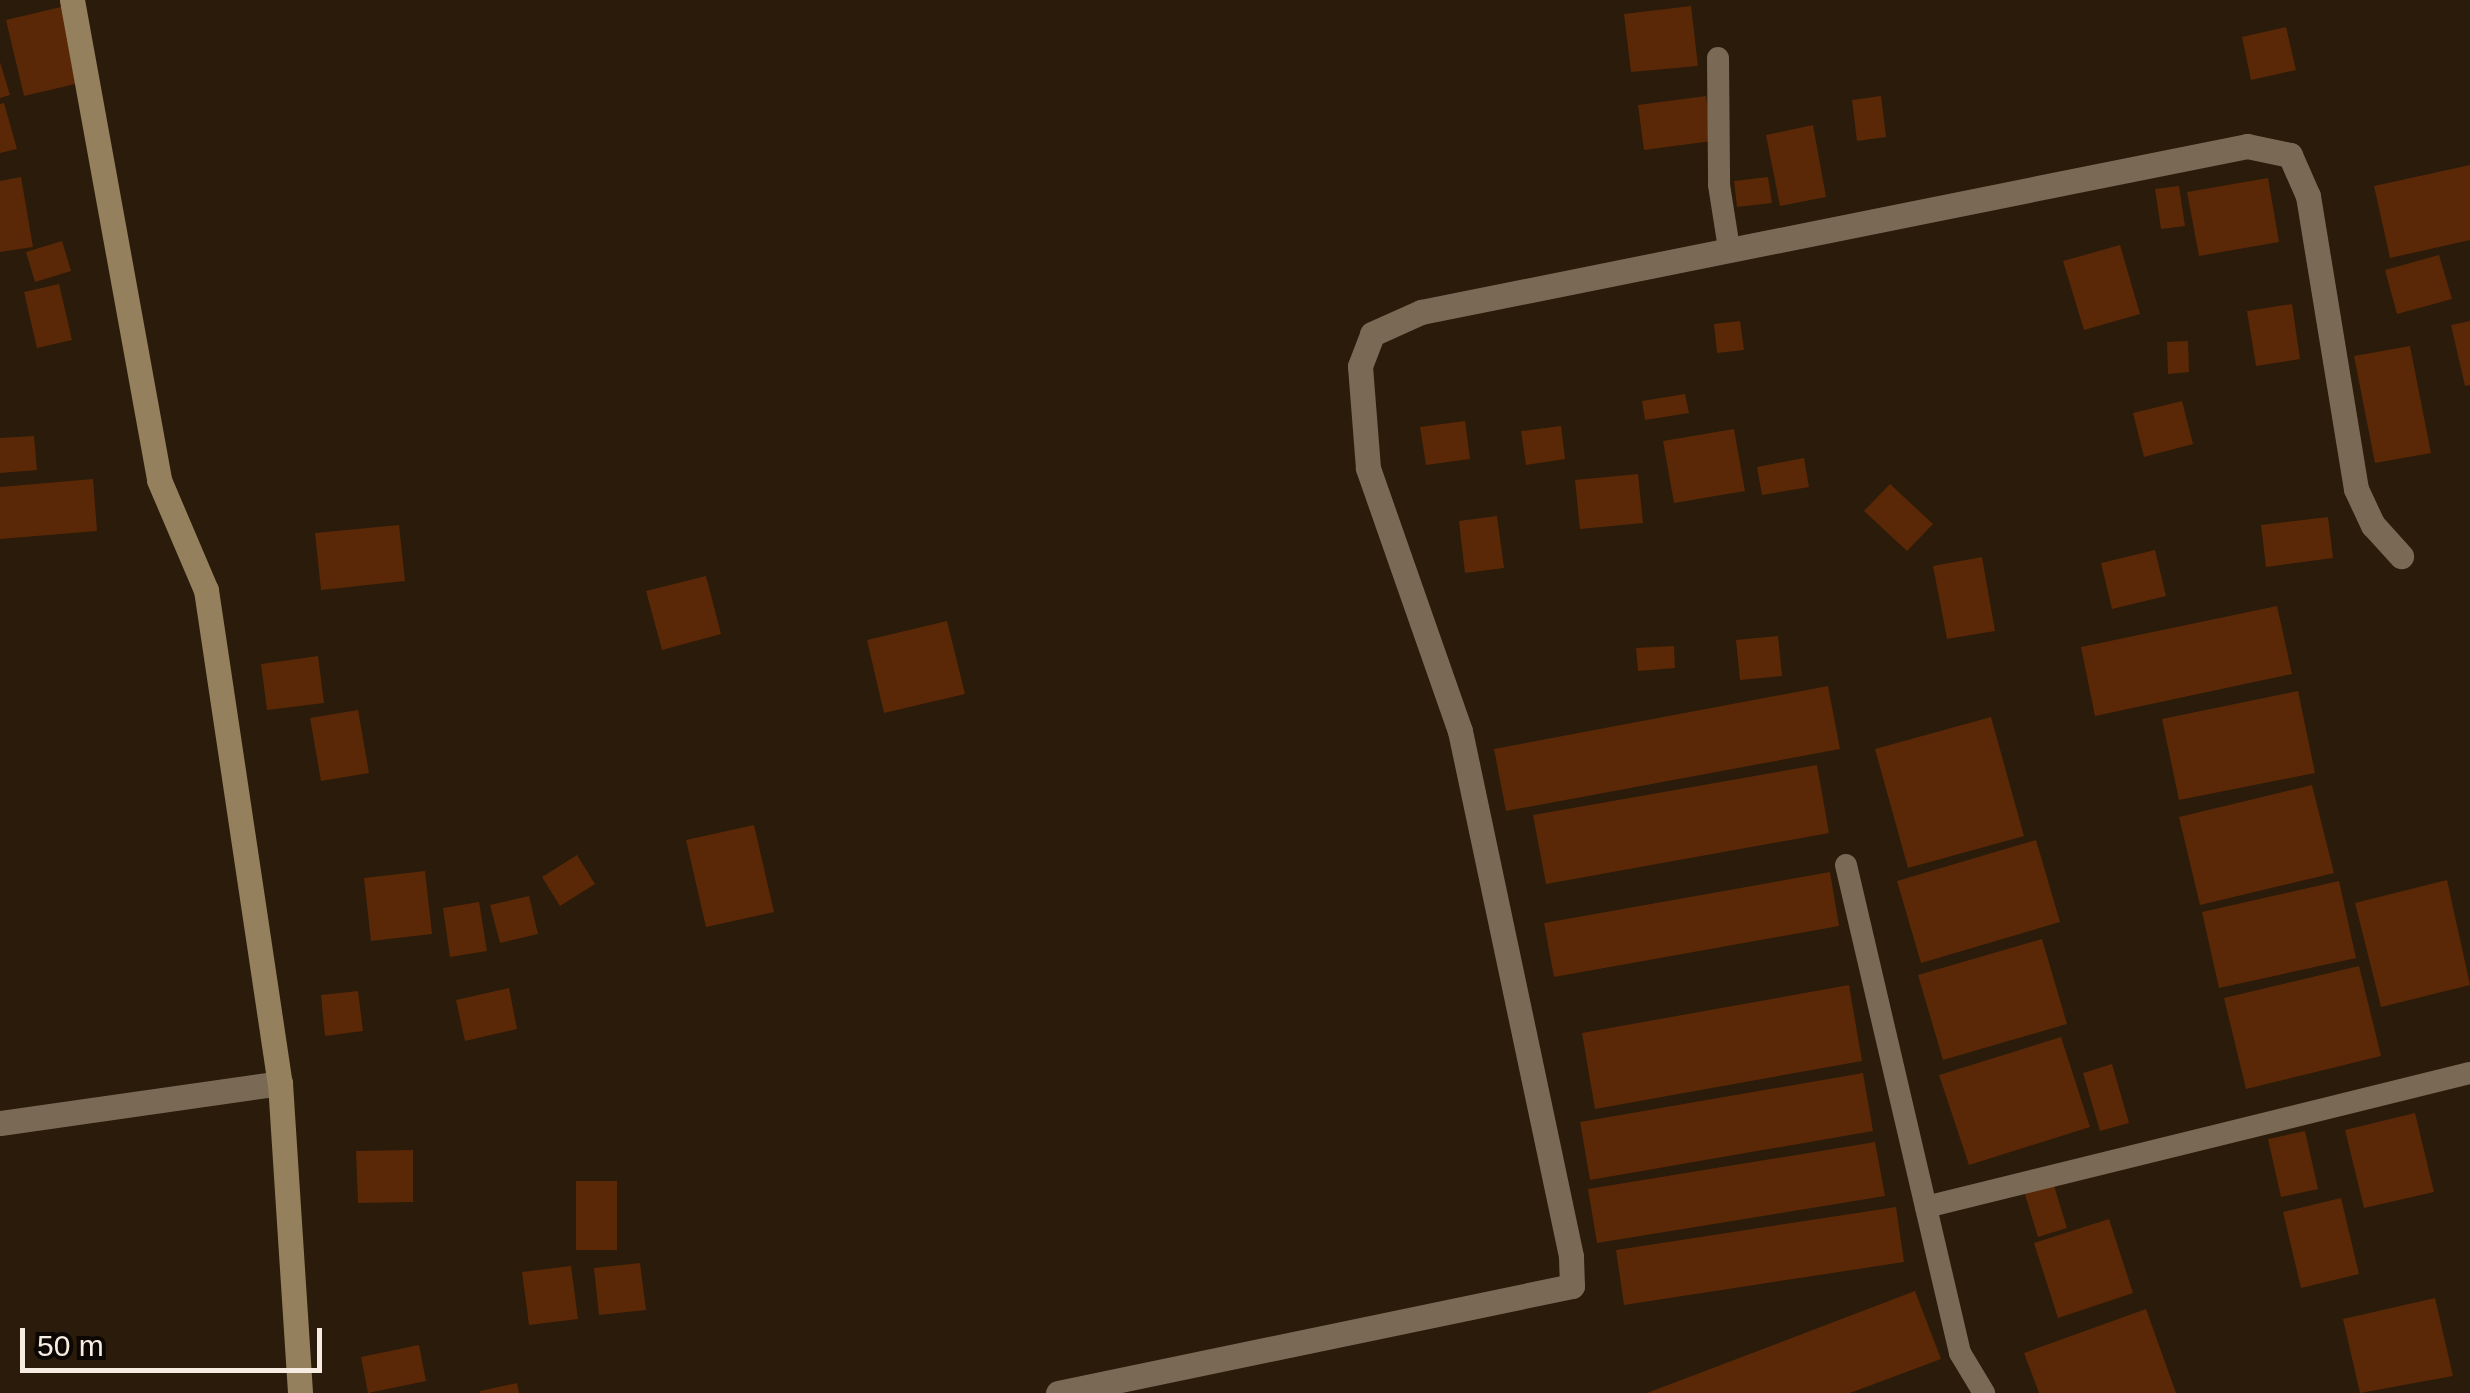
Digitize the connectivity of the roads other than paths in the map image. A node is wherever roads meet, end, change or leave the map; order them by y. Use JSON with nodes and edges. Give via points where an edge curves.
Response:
{"nodes":[{"id":1,"x":72,"y":0,"type":"edge"},
{"id":2,"x":1718,"y":58,"type":"dead end"},
{"id":3,"x":1729,"y":248,"type":"junction"},
{"id":4,"x":2401,"y":556,"type":"dead end"},
{"id":5,"x":1846,"y":866,"type":"dead end"},
{"id":6,"x":2470,"y":1073,"type":"edge"},
{"id":7,"x":280,"y":1082,"type":"junction"},
{"id":8,"x":0,"y":1123,"type":"edge"},
{"id":9,"x":1926,"y":1207,"type":"junction"},
{"id":10,"x":300,"y":1393,"type":"edge"},
{"id":11,"x":1058,"y":1393,"type":"edge"},
{"id":12,"x":1984,"y":1393,"type":"edge"}],
"edges":[{"from":1,"to":7,"type":"street","via":[[159,480],[206,590]]},
{"from":2,"to":3,"type":"lane","via":[[1719,185]]},
{"from":3,"to":4,"type":"street","via":[[2247,146],[2290,155],[2308,196],[2356,489],[2373,525]]},
{"from":3,"to":11,"type":"street","via":[[1421,312],[1372,334],[1360,366],[1368,468],[1460,730],[1572,1286]]},
{"from":5,"to":9,"type":"lane"},
{"from":6,"to":9,"type":"lane"},
{"from":7,"to":8,"type":"street"},
{"from":7,"to":10,"type":"street"},
{"from":9,"to":12,"type":"lane","via":[[1960,1353]]}]}
